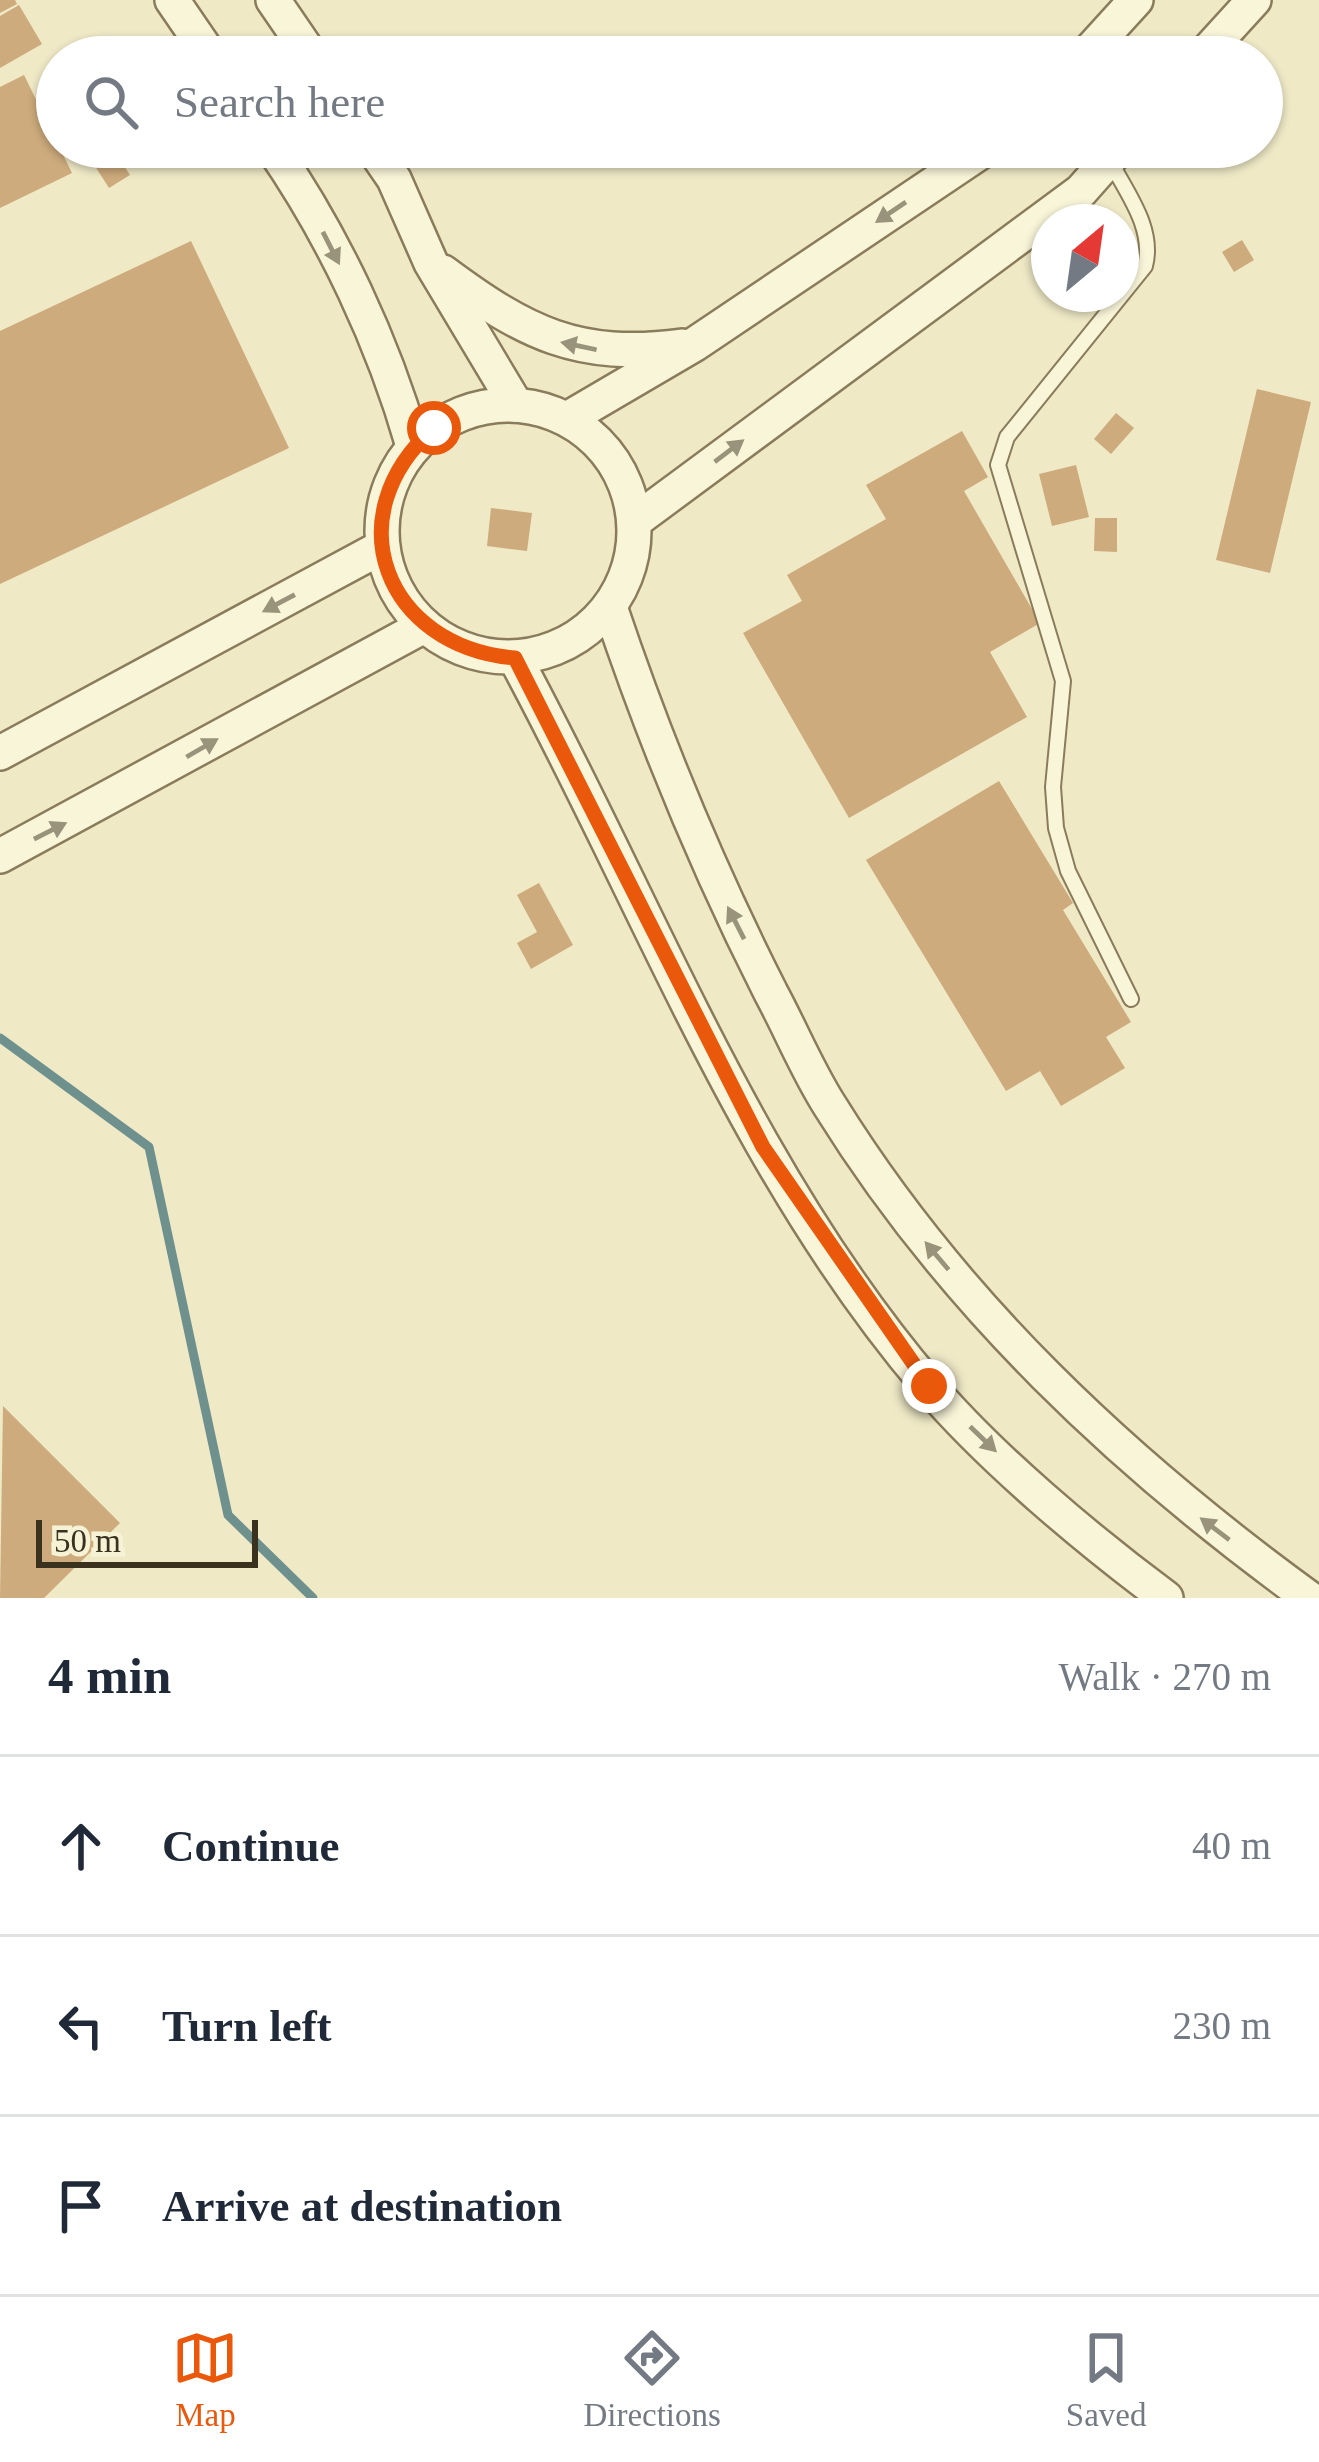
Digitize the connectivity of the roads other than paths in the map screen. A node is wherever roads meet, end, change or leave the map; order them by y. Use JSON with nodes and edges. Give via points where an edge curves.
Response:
{"nodes":[{"id":1,"x":172,"y":0,"type":"edge"},
{"id":2,"x":273,"y":0,"type":"edge"},
{"id":3,"x":1136,"y":0,"type":"edge"},
{"id":4,"x":1254,"y":0,"type":"edge"},
{"id":5,"x":197,"y":36,"type":"edge"},
{"id":6,"x":298,"y":36,"type":"edge"},
{"id":7,"x":1103,"y":36,"type":"edge"},
{"id":8,"x":1221,"y":36,"type":"edge"},
{"id":9,"x":286,"y":168,"type":"edge"},
{"id":10,"x":386,"y":168,"type":"edge"},
{"id":11,"x":957,"y":168,"type":"edge"},
{"id":12,"x":1102,"y":168,"type":"edge"},
{"id":13,"x":1121,"y":168,"type":"edge"},
{"id":14,"x":431,"y":263,"type":"junction"},
{"id":15,"x":695,"y":344,"type":"junction"},
{"id":16,"x":516,"y":405,"type":"junction"},
{"id":17,"x":567,"y":419,"type":"junction"},
{"id":18,"x":413,"y":446,"type":"junction"},
{"id":19,"x":635,"y":520,"type":"junction"},
{"id":20,"x":382,"y":547,"type":"junction"},
{"id":21,"x":610,"y":607,"type":"junction"},
{"id":22,"x":424,"y":626,"type":"junction"},
{"id":23,"x":515,"y":658,"type":"junction"},
{"id":24,"x":0,"y":753,"type":"edge"},
{"id":25,"x":0,"y":856,"type":"edge"},
{"id":26,"x":1131,"y":1000,"type":"dead end"},
{"id":27,"x":1166,"y":1598,"type":"edge"},
{"id":28,"x":1309,"y":1598,"type":"edge"}],
"edges":[{"from":1,"to":5,"type":"street"},
{"from":2,"to":6,"type":"street"},
{"from":3,"to":7,"type":"street"},
{"from":4,"to":8,"type":"street"},
{"from":9,"to":18,"type":"street","one_way":true,"via":[[391,369]]},
{"from":10,"to":14,"type":"street"},
{"from":11,"to":15,"type":"street","one_way":true},
{"from":19,"to":12,"type":"street","one_way":true},
{"from":13,"to":26,"type":"lane","via":[[1144,226],[1145,266],[1007,437],[998,465],[1063,681],[1056,828],[1068,872]]},
{"from":15,"to":14,"type":"street","one_way":true,"via":[[616,351],[555,340]]},
{"from":14,"to":16,"type":"street"},
{"from":15,"to":17,"type":"street"},
{"from":16,"to":17,"type":"street"},
{"from":16,"to":18,"type":"street","via":[[460,414]]},
{"from":17,"to":19,"type":"street","via":[[614,461]]},
{"from":18,"to":20,"type":"street","via":[[387,493]]},
{"from":19,"to":21,"type":"street","via":[[634,551]]},
{"from":20,"to":22,"type":"street","via":[[404,604]]},
{"from":20,"to":24,"type":"street","one_way":true},
{"from":21,"to":23,"type":"street","via":[[552,651]]},
{"from":28,"to":21,"type":"street","one_way":true,"via":[[1209,1525],[1078,1410],[929,1247],[829,1105],[711,874]]},
{"from":22,"to":23,"type":"street","via":[[467,650]]},
{"from":25,"to":22,"type":"street","one_way":true},
{"from":23,"to":27,"type":"street","one_way":true,"via":[[712,1052],[839,1263],[929,1386]]}]}
